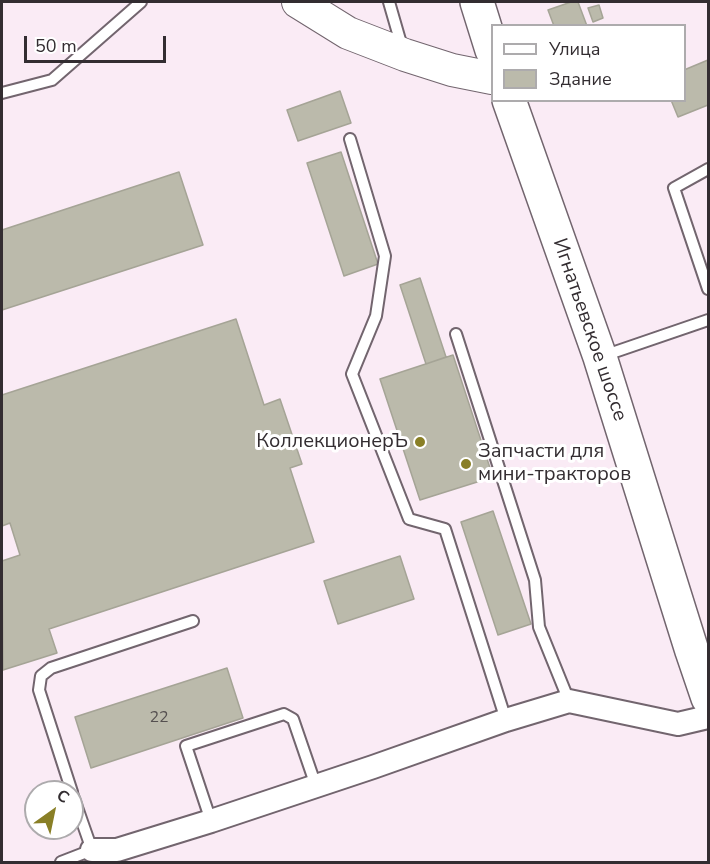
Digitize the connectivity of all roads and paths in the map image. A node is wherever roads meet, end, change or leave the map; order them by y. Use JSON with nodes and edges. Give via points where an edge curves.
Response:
{"nodes":[{"id":1,"x":141,"y":2,"type":"edge"},
{"id":2,"x":298,"y":2,"type":"edge"},
{"id":3,"x":388,"y":2,"type":"edge"},
{"id":4,"x":477,"y":2,"type":"edge"},
{"id":5,"x":491,"y":47,"type":"edge"},
{"id":6,"x":405,"y":55,"type":"junction"},
{"id":7,"x":491,"y":78,"type":"edge"},
{"id":8,"x":2,"y":93,"type":"edge"},
{"id":9,"x":510,"y":102,"type":"edge"},
{"id":10,"x":350,"y":139,"type":"dead end"},
{"id":11,"x":708,"y":169,"type":"edge"},
{"id":12,"x":708,"y":289,"type":"edge"},
{"id":13,"x":708,"y":320,"type":"edge"},
{"id":14,"x":456,"y":334,"type":"dead end"},
{"id":15,"x":600,"y":357,"type":"junction"},
{"id":16,"x":194,"y":621,"type":"dead end"},
{"id":17,"x":708,"y":698,"type":"edge"},
{"id":18,"x":569,"y":700,"type":"junction"},
{"id":19,"x":708,"y":717,"type":"edge"},
{"id":20,"x":506,"y":720,"type":"junction"},
{"id":21,"x":68,"y":780,"type":"edge"},
{"id":22,"x":316,"y":786,"type":"junction"},
{"id":23,"x":211,"y":821,"type":"junction"},
{"id":24,"x":84,"y":827,"type":"edge"},
{"id":25,"x":92,"y":850,"type":"junction"},
{"id":26,"x":61,"y":862,"type":"edge"}],
"edges":[{"from":1,"to":8,"type":"lane","via":[[52,80]]},
{"from":2,"to":6,"type":"street","via":[[348,33]]},
{"from":3,"to":6,"type":"lane"},
{"from":4,"to":5,"type":"main road"},
{"from":6,"to":7,"type":"street"},
{"from":9,"to":15,"type":"main road","name":"Игнатьевское шоссе"},
{"from":10,"to":20,"type":"lane","via":[[385,255],[376,316],[352,374],[409,519],[445,529]]},
{"from":11,"to":12,"type":"lane","via":[[674,188]]},
{"from":13,"to":15,"type":"lane"},
{"from":14,"to":18,"type":"lane","via":[[535,580],[539,627]]},
{"from":15,"to":17,"type":"main road","name":"Игнатьевское шоссе"},
{"from":16,"to":21,"type":"lane","via":[[51,668],[41,676],[39,690]]},
{"from":18,"to":19,"type":"street","via":[[678,724]]},
{"from":18,"to":20,"type":"street"},
{"from":20,"to":22,"type":"street"},
{"from":22,"to":23,"type":"street"},
{"from":22,"to":23,"type":"lane","via":[[293,719],[284,714],[186,746]]},
{"from":23,"to":25,"type":"street","via":[[117,850]]},
{"from":24,"to":25,"type":"lane"},
{"from":25,"to":26,"type":"lane"}]}
